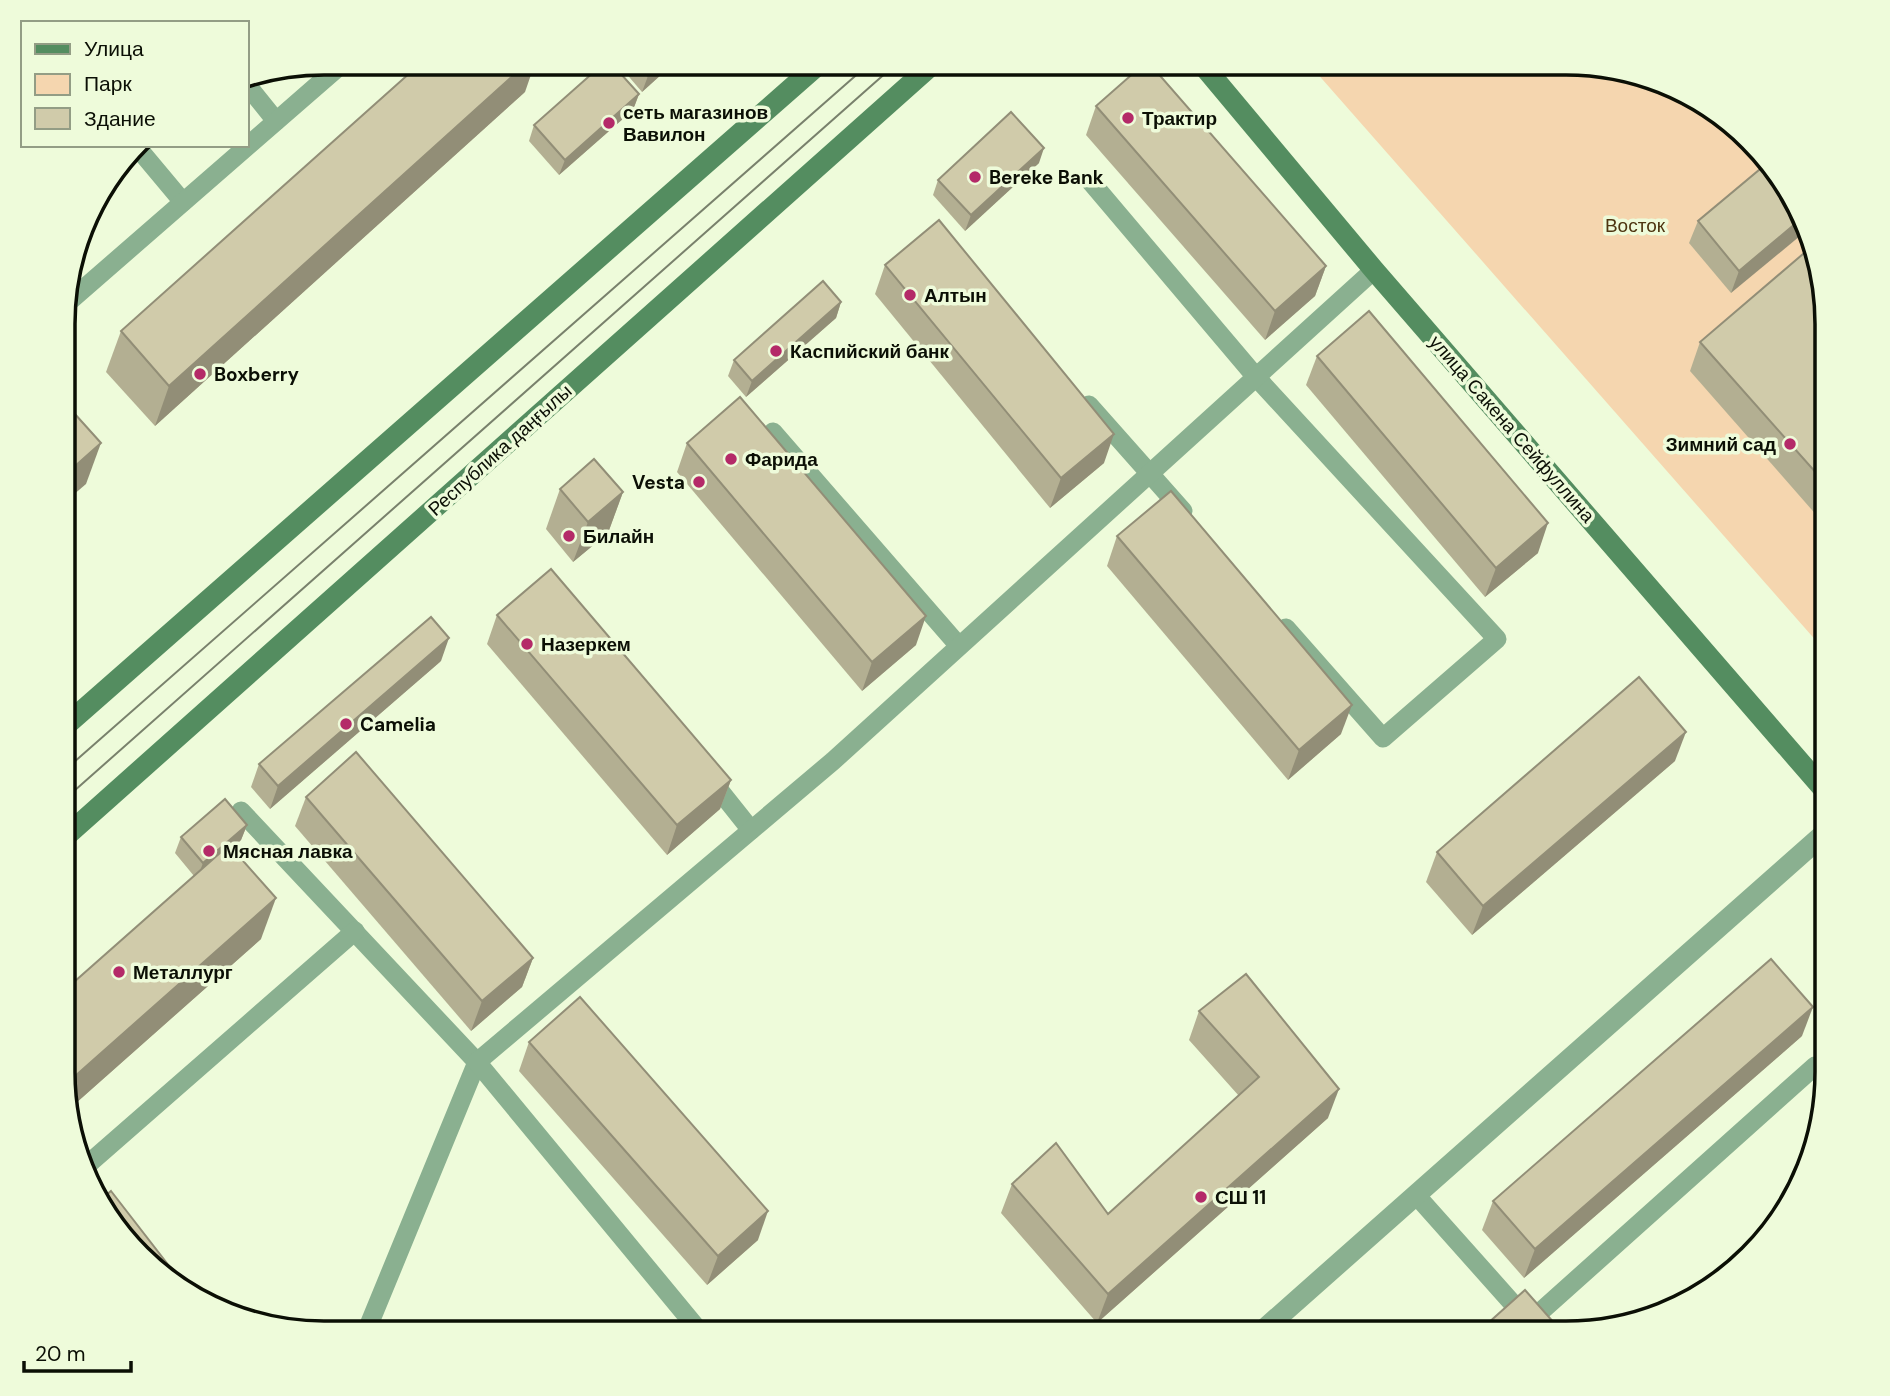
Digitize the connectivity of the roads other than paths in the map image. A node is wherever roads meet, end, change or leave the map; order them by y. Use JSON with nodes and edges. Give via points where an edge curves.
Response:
{"nodes":[{"id":1,"x":329,"y":75,"type":"edge"},
{"id":2,"x":806,"y":75,"type":"edge"},
{"id":3,"x":921,"y":75,"type":"edge"},
{"id":4,"x":1211,"y":75,"type":"edge"},
{"id":5,"x":249,"y":87,"type":"edge"},
{"id":6,"x":276,"y":121,"type":"junction"},
{"id":7,"x":248,"y":145,"type":"edge"},
{"id":8,"x":246,"y":147,"type":"edge"},
{"id":9,"x":143,"y":154,"type":"edge"},
{"id":10,"x":1091,"y":182,"type":"dead end"},
{"id":11,"x":183,"y":202,"type":"junction"},
{"id":12,"x":1374,"y":270,"type":"junction"},
{"id":13,"x":77,"y":295,"type":"edge"},
{"id":14,"x":1256,"y":377,"type":"junction"},
{"id":15,"x":1077,"y":391,"type":"edge"},
{"id":16,"x":773,"y":432,"type":"edge"},
{"id":17,"x":1150,"y":474,"type":"junction"},
{"id":18,"x":1195,"y":524,"type":"edge"},
{"id":19,"x":1275,"y":616,"type":"edge"},
{"id":20,"x":959,"y":646,"type":"junction"},
{"id":21,"x":76,"y":717,"type":"edge"},
{"id":22,"x":700,"y":765,"type":"edge"},
{"id":23,"x":1815,"y":779,"type":"edge"},
{"id":24,"x":241,"y":811,"type":"dead end"},
{"id":25,"x":76,"y":828,"type":"edge"},
{"id":26,"x":751,"y":830,"type":"junction"},
{"id":27,"x":1815,"y":842,"type":"edge"},
{"id":28,"x":355,"y":931,"type":"junction"},
{"id":29,"x":477,"y":1062,"type":"junction"},
{"id":30,"x":1815,"y":1066,"type":"edge"},
{"id":31,"x":92,"y":1161,"type":"edge"},
{"id":32,"x":1416,"y":1195,"type":"junction"},
{"id":33,"x":371,"y":1321,"type":"edge"},
{"id":34,"x":691,"y":1321,"type":"edge"},
{"id":35,"x":1273,"y":1321,"type":"edge"},
{"id":36,"x":1529,"y":1321,"type":"edge"},
{"id":37,"x":1540,"y":1321,"type":"edge"}],
"edges":[{"from":1,"to":6,"type":"lane"},
{"from":2,"to":21,"type":"main road"},
{"from":3,"to":25,"type":"main road","name":"Республика даңғылы"},
{"from":4,"to":12,"type":"main road","name":"улица Сакена Сейфуллина"},
{"from":5,"to":6,"type":"lane"},
{"from":6,"to":7,"type":"lane"},
{"from":8,"to":11,"type":"lane"},
{"from":9,"to":11,"type":"lane"},
{"from":10,"to":14,"type":"lane"},
{"from":11,"to":13,"type":"lane"},
{"from":12,"to":14,"type":"lane"},
{"from":12,"to":23,"type":"main road","name":"улица Сакена Сейфуллина"},
{"from":14,"to":17,"type":"lane"},
{"from":14,"to":19,"type":"lane","via":[[1497,639],[1383,738]]},
{"from":15,"to":17,"type":"lane"},
{"from":16,"to":20,"type":"lane"},
{"from":17,"to":18,"type":"lane"},
{"from":17,"to":20,"type":"lane"},
{"from":20,"to":26,"type":"lane"},
{"from":22,"to":26,"type":"lane"},
{"from":24,"to":28,"type":"lane"},
{"from":26,"to":29,"type":"lane"},
{"from":27,"to":32,"type":"street"},
{"from":28,"to":29,"type":"lane"},
{"from":28,"to":31,"type":"lane"},
{"from":29,"to":33,"type":"lane"},
{"from":29,"to":34,"type":"lane"},
{"from":30,"to":37,"type":"lane"},
{"from":32,"to":35,"type":"street"},
{"from":32,"to":36,"type":"lane"}]}
